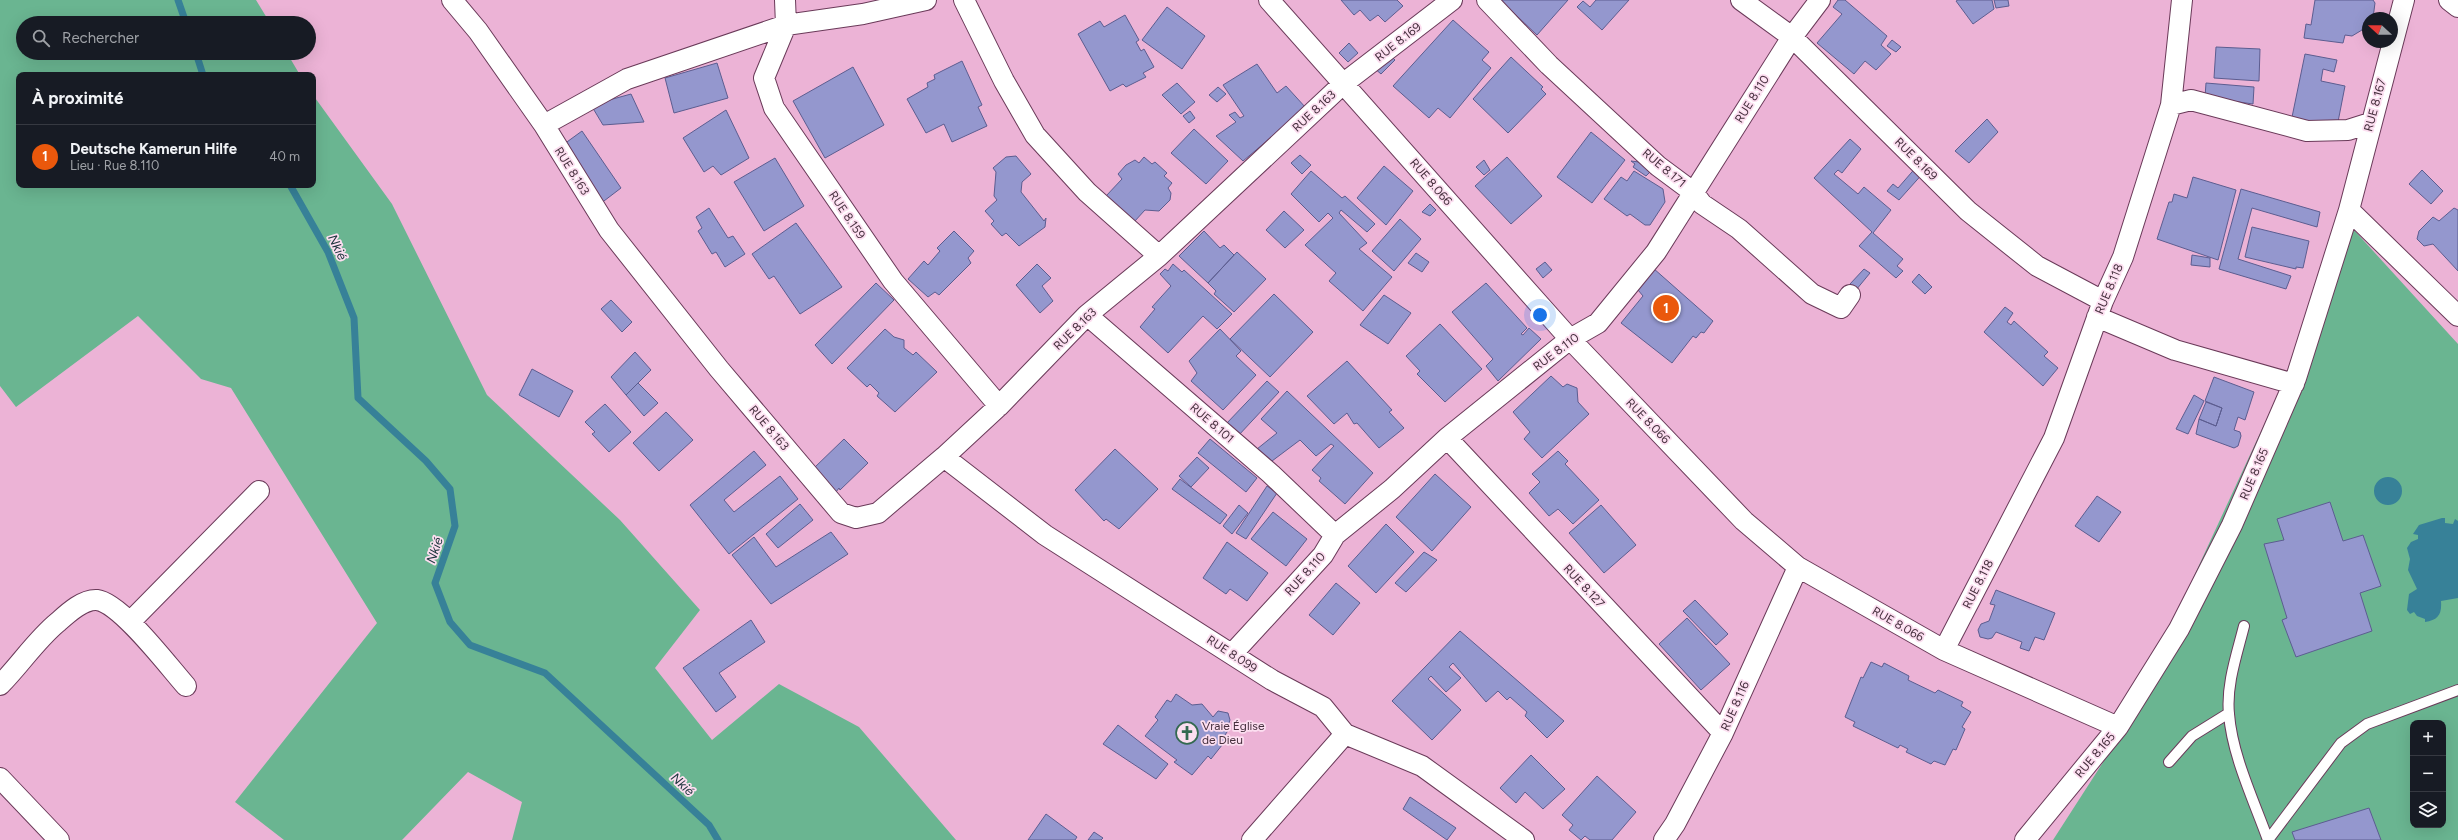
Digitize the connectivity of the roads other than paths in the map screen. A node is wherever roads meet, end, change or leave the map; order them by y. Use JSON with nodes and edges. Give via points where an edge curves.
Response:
{"nodes":[{"id":1,"x":452,"y":0,"type":"edge"},
{"id":2,"x":785,"y":0,"type":"edge"},
{"id":3,"x":926,"y":0,"type":"edge"},
{"id":4,"x":964,"y":0,"type":"edge"},
{"id":5,"x":1268,"y":0,"type":"edge"},
{"id":6,"x":1452,"y":0,"type":"edge"},
{"id":7,"x":1487,"y":0,"type":"edge"},
{"id":8,"x":1741,"y":0,"type":"edge"},
{"id":9,"x":1820,"y":0,"type":"edge"},
{"id":10,"x":2182,"y":0,"type":"edge"},
{"id":11,"x":2404,"y":0,"type":"edge"},
{"id":12,"x":2449,"y":0,"type":"edge"},
{"id":13,"x":2458,"y":7,"type":"edge"},
{"id":14,"x":786,"y":25,"type":"junction"},
{"id":15,"x":1792,"y":37,"type":"junction"},
{"id":16,"x":1344,"y":83,"type":"junction"},
{"id":17,"x":2171,"y":105,"type":"junction"},
{"id":18,"x":2370,"y":123,"type":"junction"},
{"id":19,"x":544,"y":125,"type":"junction"},
{"id":20,"x":1693,"y":192,"type":"junction"},
{"id":21,"x":2348,"y":210,"type":"junction"},
{"id":22,"x":1159,"y":256,"type":"junction"},
{"id":23,"x":1850,"y":295,"type":"dead end"},
{"id":24,"x":2100,"y":309,"type":"junction"},
{"id":25,"x":1087,"y":315,"type":"junction"},
{"id":26,"x":2458,"y":316,"type":"edge"},
{"id":27,"x":1570,"y":339,"type":"junction"},
{"id":28,"x":2294,"y":384,"type":"junction"},
{"id":29,"x":999,"y":406,"type":"junction"},
{"id":30,"x":1447,"y":438,"type":"junction"},
{"id":31,"x":944,"y":457,"type":"junction"},
{"id":32,"x":259,"y":491,"type":"dead end"},
{"id":33,"x":1335,"y":535,"type":"junction"},
{"id":34,"x":1798,"y":567,"type":"junction"},
{"id":35,"x":130,"y":622,"type":"junction"},
{"id":36,"x":2244,"y":626,"type":"dead end"},
{"id":37,"x":1944,"y":650,"type":"junction"},
{"id":38,"x":1232,"y":654,"type":"junction"},
{"id":39,"x":0,"y":685,"type":"edge"},
{"id":40,"x":186,"y":686,"type":"dead end"},
{"id":41,"x":2458,"y":690,"type":"edge"},
{"id":42,"x":2229,"y":714,"type":"junction"},
{"id":43,"x":2118,"y":727,"type":"junction"},
{"id":44,"x":1723,"y":733,"type":"junction"},
{"id":45,"x":1345,"y":734,"type":"junction"},
{"id":46,"x":2169,"y":762,"type":"dead end"},
{"id":47,"x":0,"y":778,"type":"edge"},
{"id":48,"x":1513,"y":837,"type":"edge"},
{"id":49,"x":59,"y":840,"type":"edge"},
{"id":50,"x":1252,"y":840,"type":"edge"},
{"id":51,"x":1664,"y":840,"type":"edge"},
{"id":52,"x":2025,"y":840,"type":"edge"},
{"id":53,"x":2268,"y":840,"type":"edge"}],
"edges":[{"from":1,"to":19,"type":"street","name":"RUE 8.163","via":[[478,31]]},
{"from":2,"to":14,"type":"street","name":"RUE 8.159"},
{"from":3,"to":14,"type":"street","via":[[863,14]]},
{"from":4,"to":22,"type":"street","via":[[1004,81],[1035,135],[1087,192]]},
{"from":5,"to":16,"type":"street","name":"RUE 8.066"},
{"from":6,"to":16,"type":"street","name":"RUE 8.169"},
{"from":7,"to":20,"type":"street","name":"RUE 8.171","via":[[1549,65],[1658,166]]},
{"from":8,"to":15,"type":"street","name":"RUE 8.169"},
{"from":9,"to":15,"type":"street","name":"RUE 8.110"},
{"from":10,"to":17,"type":"street","name":"RUE 8.118"},
{"from":11,"to":18,"type":"street","name":"RUE 8.167"},
{"from":12,"to":13,"type":"street"},
{"from":14,"to":19,"type":"street","via":[[627,80]]},
{"from":14,"to":29,"type":"street","name":"RUE 8.159","via":[[764,78],[774,108],[893,281]]},
{"from":15,"to":20,"type":"street","name":"RUE 8.110"},
{"from":15,"to":24,"type":"street","name":"RUE 8.169","via":[[1968,211],[2037,266]]},
{"from":16,"to":22,"type":"street","name":"RUE 8.163"},
{"from":16,"to":27,"type":"street","name":"RUE 8.066"},
{"from":17,"to":18,"type":"street","via":[[2191,100],[2307,131],[2348,130]]},
{"from":17,"to":24,"type":"street","name":"RUE 8.118","via":[[2123,257]]},
{"from":18,"to":21,"type":"street","name":"RUE 8.167"},
{"from":19,"to":31,"type":"street","name":"RUE 8.163","via":[[609,230],[719,369],[841,514],[856,518],[878,513]]},
{"from":20,"to":23,"type":"street","name":"RUE 8.171","via":[[1702,204],[1739,229],[1812,294],[1841,308]]},
{"from":20,"to":27,"type":"street","name":"RUE 8.110","via":[[1656,252],[1598,323]]},
{"from":21,"to":26,"type":"street"},
{"from":21,"to":28,"type":"street","name":"RUE 8.165"},
{"from":22,"to":25,"type":"street","name":"RUE 8.163"},
{"from":24,"to":28,"type":"street","name":"RUE 8.169","via":[[2175,350]]},
{"from":24,"to":37,"type":"street","name":"RUE 8.118","via":[[2054,438]]},
{"from":25,"to":29,"type":"street","name":"RUE 8.163"},
{"from":25,"to":33,"type":"street","name":"RUE 8.101","via":[[1271,474]]},
{"from":27,"to":30,"type":"street","name":"RUE 8.110"},
{"from":27,"to":34,"type":"street","name":"RUE 8.066","via":[[1744,521]]},
{"from":28,"to":43,"type":"street","name":"RUE 8.165","via":[[2232,525],[2179,629]]},
{"from":29,"to":31,"type":"street","name":"RUE 8.163"},
{"from":30,"to":33,"type":"street","name":"RUE 8.110","via":[[1392,489]]},
{"from":30,"to":44,"type":"street","name":"RUE 8.127"},
{"from":31,"to":38,"type":"street","name":"RUE 8.099","via":[[1045,535]]},
{"from":32,"to":35,"type":"street"},
{"from":33,"to":38,"type":"street","name":"RUE 8.110","via":[[1323,555]]},
{"from":34,"to":37,"type":"street","name":"RUE 8.066"},
{"from":34,"to":44,"type":"street","name":"RUE 8.116"},
{"from":35,"to":39,"type":"street","via":[[109,604],[97,600],[84,603],[57,622]]},
{"from":35,"to":40,"type":"street"},
{"from":36,"to":42,"type":"lane","via":[[2233,672]]},
{"from":37,"to":43,"type":"street","name":"RUE 8.066"},
{"from":38,"to":45,"type":"street","name":"RUE 8.099","via":[[1272,680],[1323,707]]},
{"from":41,"to":53,"type":"lane","via":[[2367,724],[2341,743]]},
{"from":42,"to":46,"type":"lane","via":[[2192,736]]},
{"from":42,"to":53,"type":"lane","via":[[2237,751]]},
{"from":43,"to":52,"type":"street","name":"RUE 8.165"},
{"from":44,"to":51,"type":"street","name":"RUE 8.116"},
{"from":45,"to":48,"type":"street","name":"RUE 8.099","via":[[1422,766]]},
{"from":45,"to":50,"type":"street"},
{"from":47,"to":49,"type":"street"}]}
